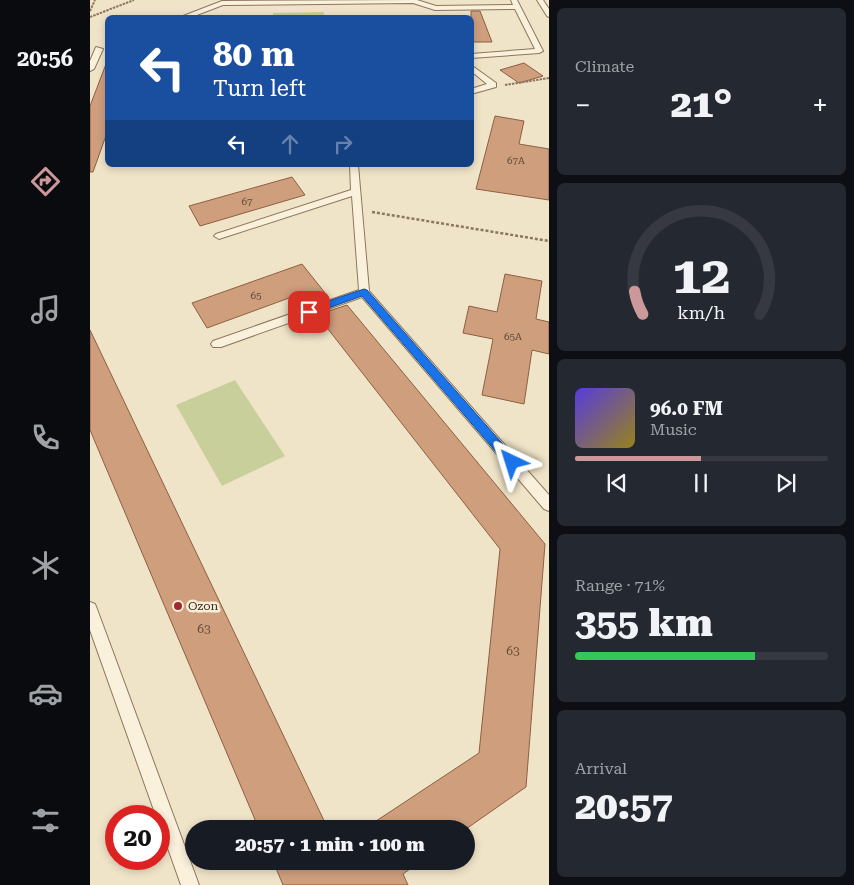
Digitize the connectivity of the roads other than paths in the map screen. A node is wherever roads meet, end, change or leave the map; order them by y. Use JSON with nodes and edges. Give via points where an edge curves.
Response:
{"nodes":[{"id":1,"x":540,"y":0,"type":"edge"},
{"id":2,"x":516,"y":4,"type":"edge"},
{"id":3,"x":189,"y":15,"type":"edge"},
{"id":4,"x":549,"y":15,"type":"edge"},
{"id":5,"x":90,"y":49,"type":"edge"},
{"id":6,"x":99,"y":49,"type":"junction"},
{"id":7,"x":105,"y":49,"type":"edge"},
{"id":8,"x":474,"y":56,"type":"edge"},
{"id":9,"x":474,"y":68,"type":"edge"},
{"id":10,"x":90,"y":69,"type":"edge"},
{"id":11,"x":474,"y":91,"type":"edge"},
{"id":12,"x":354,"y":167,"type":"edge"},
{"id":13,"x":355,"y":192,"type":"junction"},
{"id":14,"x":219,"y":236,"type":"dead end"},
{"id":15,"x":364,"y":292,"type":"junction"},
{"id":16,"x":217,"y":344,"type":"dead end"},
{"id":17,"x":549,"y":505,"type":"edge"},
{"id":18,"x":90,"y":609,"type":"edge"},
{"id":19,"x":190,"y":885,"type":"edge"}],
"edges":[{"from":1,"to":4,"type":"lane"},
{"from":2,"to":3,"type":"lane","via":[[435,8],[414,1],[222,3]]},
{"from":2,"to":8,"type":"lane","via":[[539,51]]},
{"from":5,"to":6,"type":"lane"},
{"from":6,"to":7,"type":"lane"},
{"from":6,"to":10,"type":"lane"},
{"from":9,"to":11,"type":"lane","via":[[494,85]]},
{"from":12,"to":13,"type":"lane"},
{"from":13,"to":14,"type":"lane"},
{"from":13,"to":15,"type":"lane"},
{"from":15,"to":16,"type":"lane"},
{"from":15,"to":17,"type":"lane"},
{"from":18,"to":19,"type":"lane"}]}
